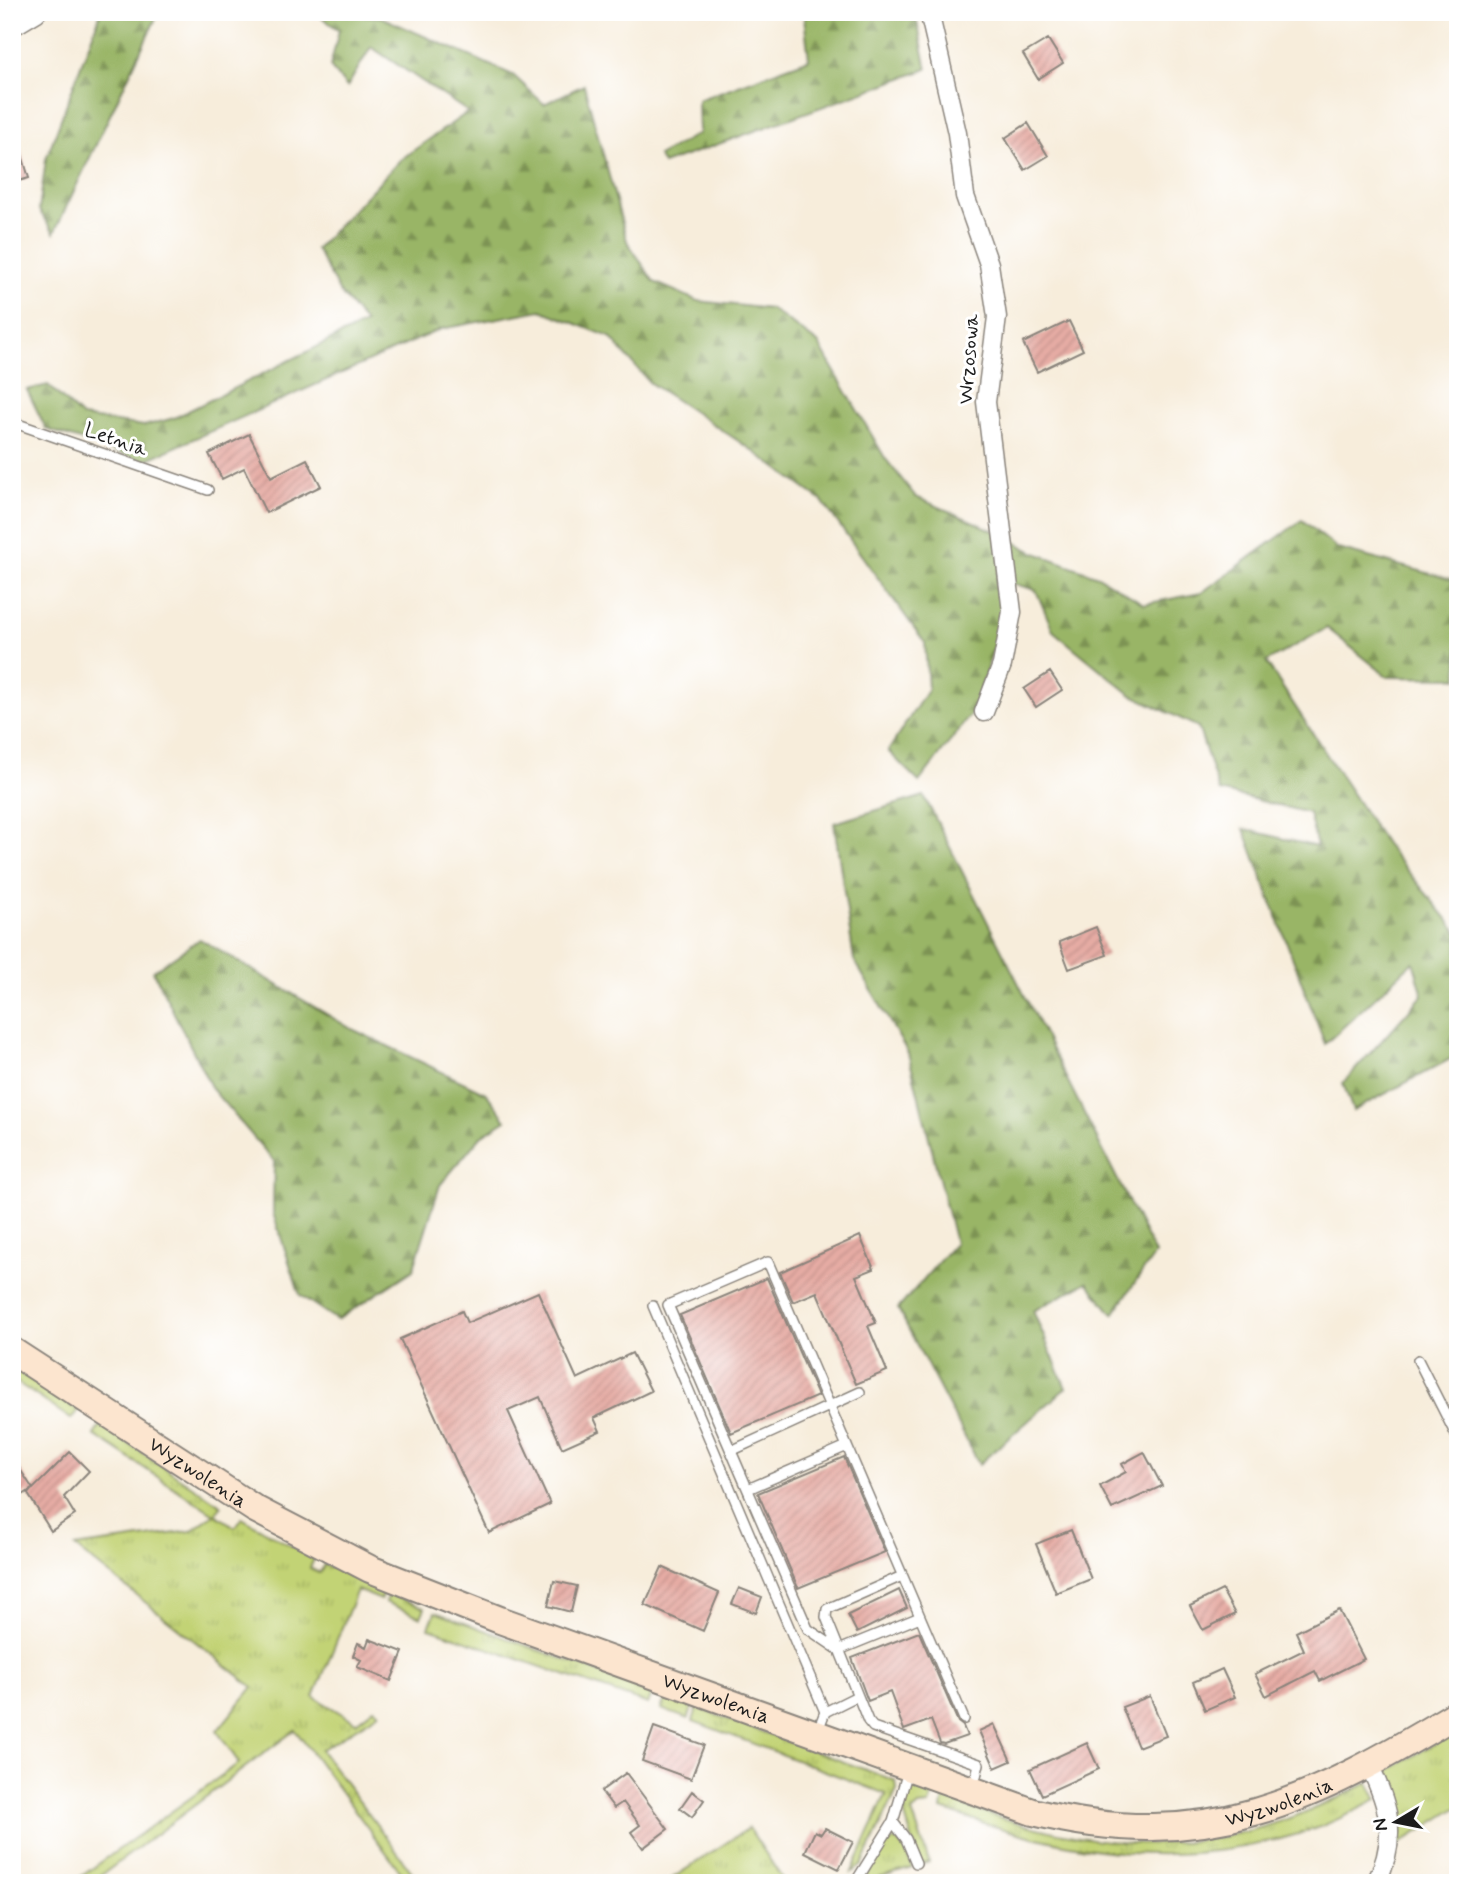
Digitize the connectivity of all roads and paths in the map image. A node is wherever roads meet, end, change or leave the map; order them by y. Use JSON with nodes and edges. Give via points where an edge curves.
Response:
{"nodes":[{"id":1,"x":37,"y":12,"type":"edge"},
{"id":2,"x":929,"y":12,"type":"edge"},
{"id":3,"x":12,"y":27,"type":"edge"},
{"id":4,"x":12,"y":422,"type":"edge"},
{"id":5,"x":208,"y":490,"type":"dead end"},
{"id":6,"x":984,"y":712,"type":"dead end"},
{"id":7,"x":653,"y":1306,"type":"dead end"},
{"id":8,"x":12,"y":1351,"type":"edge"},
{"id":9,"x":1418,"y":1360,"type":"dead end"},
{"id":10,"x":860,"y":1392,"type":"dead end"},
{"id":11,"x":831,"y":1405,"type":"junction"},
{"id":12,"x":1458,"y":1439,"type":"edge"},
{"id":13,"x":847,"y":1446,"type":"junction"},
{"id":14,"x":732,"y":1451,"type":"junction"},
{"id":15,"x":748,"y":1489,"type":"junction"},
{"id":16,"x":902,"y":1576,"type":"junction"},
{"id":17,"x":920,"y":1617,"type":"junction"},
{"id":18,"x":839,"y":1650,"type":"junction"},
{"id":19,"x":857,"y":1696,"type":"junction"},
{"id":20,"x":1458,"y":1713,"type":"edge"},
{"id":21,"x":964,"y":1719,"type":"dead end"},
{"id":22,"x":820,"y":1723,"type":"junction"},
{"id":23,"x":1369,"y":1765,"type":"junction"},
{"id":24,"x":909,"y":1769,"type":"junction"},
{"id":25,"x":972,"y":1792,"type":"junction"},
{"id":26,"x":893,"y":1822,"type":"junction"},
{"id":27,"x":916,"y":1863,"type":"dead end"},
{"id":28,"x":855,"y":1883,"type":"edge"},
{"id":29,"x":1376,"y":1883,"type":"edge"}],
"edges":[{"from":1,"to":3,"type":"street"},
{"from":2,"to":6,"type":"street","name":"Wrzosowa","via":[[957,133],[965,196],[989,264],[996,317],[986,402],[1012,612],[1002,664]]},
{"from":4,"to":5,"type":"lane","name":"Letnia"},
{"from":7,"to":22,"type":"lane"},
{"from":8,"to":22,"type":"street","name":"Wyzwolenia","via":[[255,1509],[339,1555],[434,1595]]},
{"from":9,"to":12,"type":"lane"},
{"from":10,"to":11,"type":"lane"},
{"from":11,"to":13,"type":"lane"},
{"from":11,"to":14,"type":"lane"},
{"from":11,"to":14,"type":"lane","via":[[768,1262],[668,1305]]},
{"from":13,"to":15,"type":"lane"},
{"from":13,"to":16,"type":"lane"},
{"from":14,"to":15,"type":"lane"},
{"from":15,"to":18,"type":"lane","via":[[808,1629]]},
{"from":16,"to":17,"type":"lane"},
{"from":16,"to":18,"type":"lane","via":[[827,1609]]},
{"from":17,"to":18,"type":"lane"},
{"from":17,"to":21,"type":"lane"},
{"from":18,"to":19,"type":"lane"},
{"from":19,"to":22,"type":"lane"},
{"from":19,"to":25,"type":"lane","via":[[873,1727],[979,1764]]},
{"from":20,"to":23,"type":"street","name":"Wyzwolenia"},
{"from":22,"to":24,"type":"street","name":"Wyzwolenia"},
{"from":23,"to":25,"type":"street","name":"Wyzwolenia","via":[[1279,1806],[1179,1827],[1138,1829],[1075,1822]]},
{"from":23,"to":29,"type":"street","via":[[1382,1797],[1390,1837],[1386,1863]]},
{"from":24,"to":25,"type":"street","name":"Wyzwolenia"},
{"from":24,"to":26,"type":"lane"},
{"from":26,"to":27,"type":"lane"},
{"from":26,"to":28,"type":"lane"}]}
